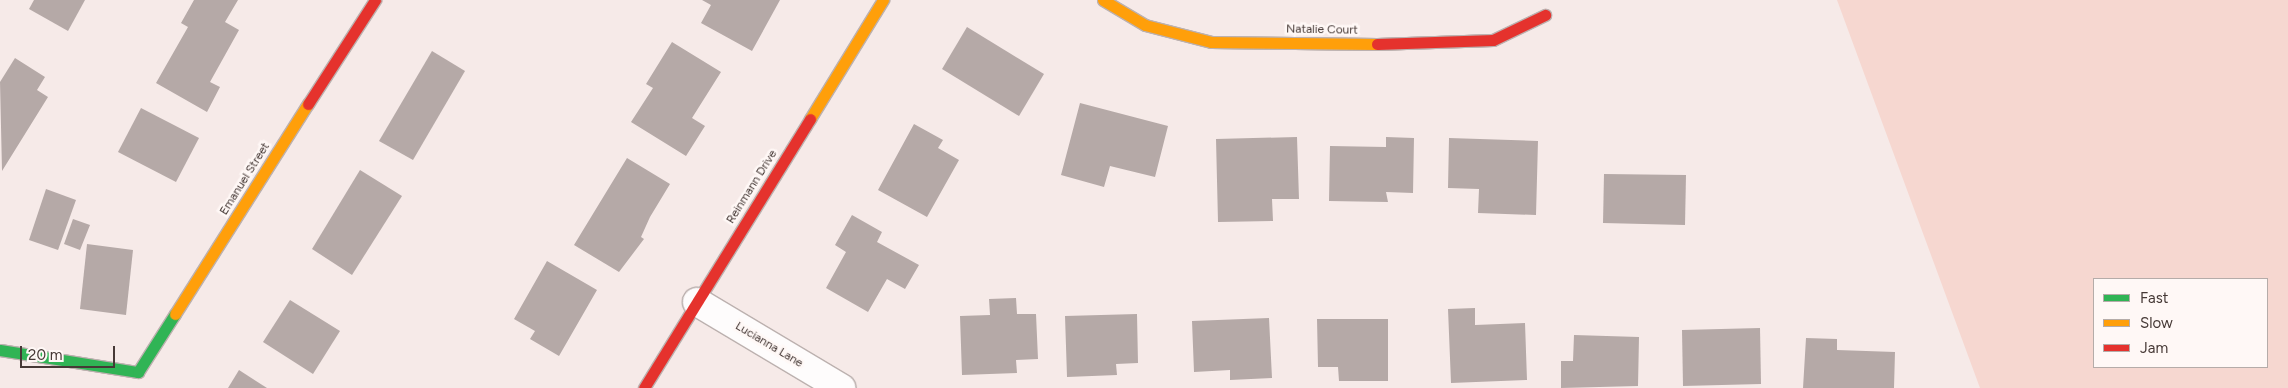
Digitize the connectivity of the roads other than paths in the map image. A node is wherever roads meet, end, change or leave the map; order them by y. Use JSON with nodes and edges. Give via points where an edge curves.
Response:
{"nodes":[{"id":1,"x":375,"y":0,"type":"edge"},
{"id":2,"x":883,"y":0,"type":"edge"},
{"id":3,"x":1103,"y":0,"type":"edge"},
{"id":4,"x":1545,"y":15,"type":"dead end"},
{"id":5,"x":696,"y":302,"type":"junction"},
{"id":6,"x":0,"y":350,"type":"edge"},
{"id":7,"x":644,"y":388,"type":"edge"},
{"id":8,"x":841,"y":388,"type":"edge"}],
"edges":[{"from":1,"to":6,"type":"street","name":"Emanuel Street","via":[[138,372]]},
{"from":2,"to":5,"type":"street","name":"Reinmann Drive"},
{"from":3,"to":4,"type":"street","name":"Natalie Court","via":[[1145,25],[1211,42],[1354,45],[1493,40]]},
{"from":5,"to":7,"type":"street","name":"Reinmann Drive"},
{"from":5,"to":8,"type":"street","name":"Lucianna Lane"}]}
